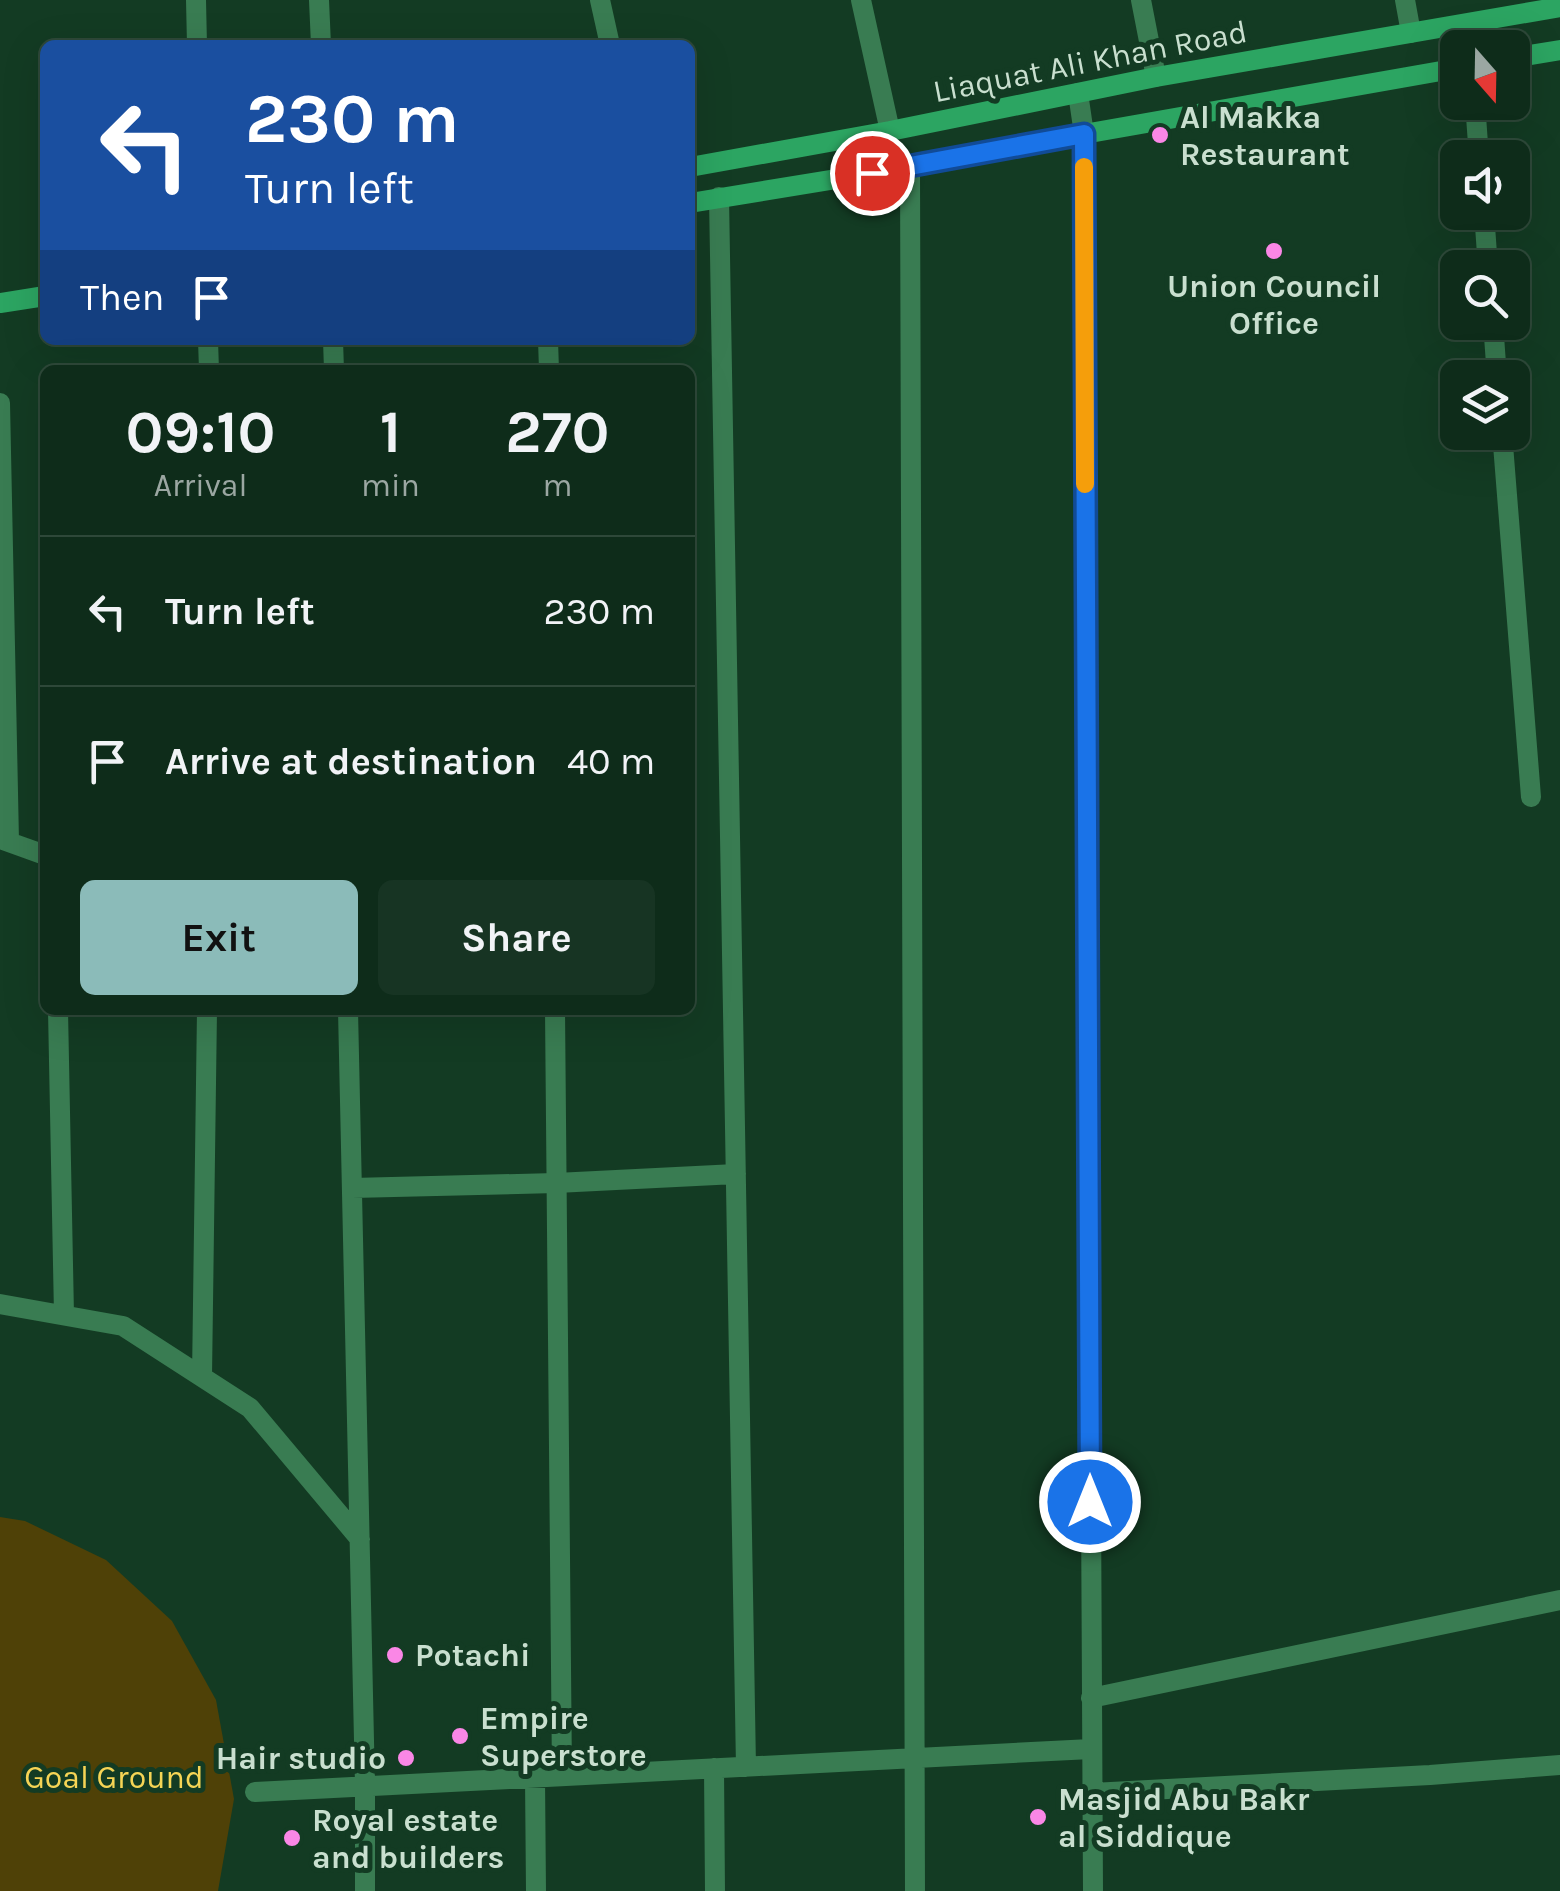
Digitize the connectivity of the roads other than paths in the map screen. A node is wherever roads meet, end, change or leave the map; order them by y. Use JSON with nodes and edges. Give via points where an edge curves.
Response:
{"nodes":[{"id":1,"x":196,"y":0,"type":"edge"},
{"id":2,"x":319,"y":0,"type":"edge"},
{"id":3,"x":600,"y":0,"type":"edge"},
{"id":4,"x":861,"y":0,"type":"edge"},
{"id":5,"x":1141,"y":0,"type":"edge"},
{"id":6,"x":1406,"y":0,"type":"edge"},
{"id":7,"x":1560,"y":7,"type":"edge"},
{"id":8,"x":1466,"y":24,"type":"junction"},
{"id":9,"x":1467,"y":30,"type":"edge"},
{"id":10,"x":1411,"y":33,"type":"junction"},
{"id":11,"x":197,"y":40,"type":"edge"},
{"id":12,"x":322,"y":40,"type":"edge"},
{"id":13,"x":609,"y":40,"type":"edge"},
{"id":14,"x":1560,"y":50,"type":"edge"},
{"id":15,"x":1530,"y":55,"type":"edge"},
{"id":16,"x":1440,"y":71,"type":"edge"},
{"id":17,"x":1156,"y":77,"type":"junction"},
{"id":18,"x":1078,"y":93,"type":"junction"},
{"id":19,"x":890,"y":131,"type":"junction"},
{"id":20,"x":1084,"y":134,"type":"junction"},
{"id":21,"x":695,"y":166,"type":"edge"},
{"id":22,"x":910,"y":167,"type":"junction"},
{"id":23,"x":719,"y":198,"type":"junction"},
{"id":24,"x":695,"y":202,"type":"edge"},
{"id":25,"x":40,"y":297,"type":"edge"},
{"id":26,"x":0,"y":303,"type":"edge"},
{"id":27,"x":0,"y":403,"type":"edge"},
{"id":28,"x":1503,"y":450,"type":"edge"},
{"id":29,"x":1531,"y":797,"type":"dead end"},
{"id":30,"x":4,"y":839,"type":"edge"},
{"id":31,"x":40,"y":853,"type":"edge"},
{"id":32,"x":58,"y":1015,"type":"edge"},
{"id":33,"x":207,"y":1015,"type":"edge"},
{"id":34,"x":348,"y":1015,"type":"edge"},
{"id":35,"x":555,"y":1015,"type":"edge"},
{"id":36,"x":736,"y":1174,"type":"junction"},
{"id":37,"x":556,"y":1183,"type":"junction"},
{"id":38,"x":352,"y":1188,"type":"junction"},
{"id":39,"x":0,"y":1304,"type":"edge"},
{"id":40,"x":64,"y":1315,"type":"junction"},
{"id":41,"x":202,"y":1377,"type":"junction"},
{"id":42,"x":360,"y":1539,"type":"junction"},
{"id":43,"x":1560,"y":1600,"type":"edge"},
{"id":44,"x":1091,"y":1698,"type":"junction"},
{"id":45,"x":1091,"y":1749,"type":"junction"},
{"id":46,"x":915,"y":1758,"type":"junction"},
{"id":47,"x":1560,"y":1765,"type":"edge"},
{"id":48,"x":746,"y":1767,"type":"junction"},
{"id":49,"x":714,"y":1768,"type":"junction"},
{"id":50,"x":562,"y":1776,"type":"junction"},
{"id":51,"x":534,"y":1778,"type":"junction"},
{"id":52,"x":365,"y":1786,"type":"junction"},
{"id":53,"x":255,"y":1792,"type":"dead end"},
{"id":54,"x":1092,"y":1792,"type":"junction"},
{"id":55,"x":365,"y":1891,"type":"edge"},
{"id":56,"x":536,"y":1891,"type":"edge"},
{"id":57,"x":716,"y":1891,"type":"edge"},
{"id":58,"x":916,"y":1891,"type":"edge"},
{"id":59,"x":1093,"y":1891,"type":"edge"}],
"edges":[{"from":1,"to":11,"type":"street"},
{"from":2,"to":12,"type":"street"},
{"from":3,"to":13,"type":"street"},
{"from":4,"to":19,"type":"street"},
{"from":5,"to":17,"type":"street"},
{"from":6,"to":10,"type":"street"},
{"from":7,"to":8,"type":"main road","name":"Liaquat Ali Khan Road"},
{"from":8,"to":9,"type":"street"},
{"from":8,"to":10,"type":"main road","name":"Liaquat Ali Khan Road"},
{"from":10,"to":17,"type":"main road","name":"Liaquat Ali Khan Road"},
{"from":14,"to":15,"type":"main road"},
{"from":16,"to":20,"type":"main road"},
{"from":17,"to":18,"type":"main road","name":"Liaquat Ali Khan Road"},
{"from":18,"to":19,"type":"main road","name":"Liaquat Ali Khan Road"},
{"from":18,"to":20,"type":"street"},
{"from":19,"to":21,"type":"main road","name":"Liaquat Ali Khan Road"},
{"from":20,"to":22,"type":"main road"},
{"from":20,"to":44,"type":"street"},
{"from":22,"to":23,"type":"main road"},
{"from":22,"to":46,"type":"street"},
{"from":23,"to":24,"type":"main road"},
{"from":23,"to":36,"type":"street"},
{"from":25,"to":26,"type":"main road"},
{"from":27,"to":30,"type":"street"},
{"from":28,"to":29,"type":"street"},
{"from":30,"to":31,"type":"street"},
{"from":32,"to":40,"type":"street"},
{"from":33,"to":41,"type":"street"},
{"from":34,"to":38,"type":"street"},
{"from":35,"to":37,"type":"street"},
{"from":36,"to":37,"type":"street"},
{"from":36,"to":48,"type":"street"},
{"from":37,"to":38,"type":"street"},
{"from":37,"to":50,"type":"street"},
{"from":38,"to":42,"type":"street"},
{"from":39,"to":40,"type":"street"},
{"from":40,"to":41,"type":"street","via":[[123,1326]]},
{"from":41,"to":42,"type":"street","via":[[250,1408]]},
{"from":42,"to":52,"type":"street"},
{"from":43,"to":44,"type":"street"},
{"from":44,"to":45,"type":"street"},
{"from":45,"to":46,"type":"street"},
{"from":45,"to":54,"type":"street"},
{"from":46,"to":48,"type":"street"},
{"from":46,"to":58,"type":"street"},
{"from":47,"to":54,"type":"street"},
{"from":48,"to":49,"type":"street"},
{"from":49,"to":50,"type":"street"},
{"from":49,"to":57,"type":"street"},
{"from":50,"to":51,"type":"street"},
{"from":51,"to":52,"type":"street"},
{"from":51,"to":56,"type":"street"},
{"from":52,"to":53,"type":"street"},
{"from":52,"to":55,"type":"street"},
{"from":54,"to":59,"type":"street"}]}
